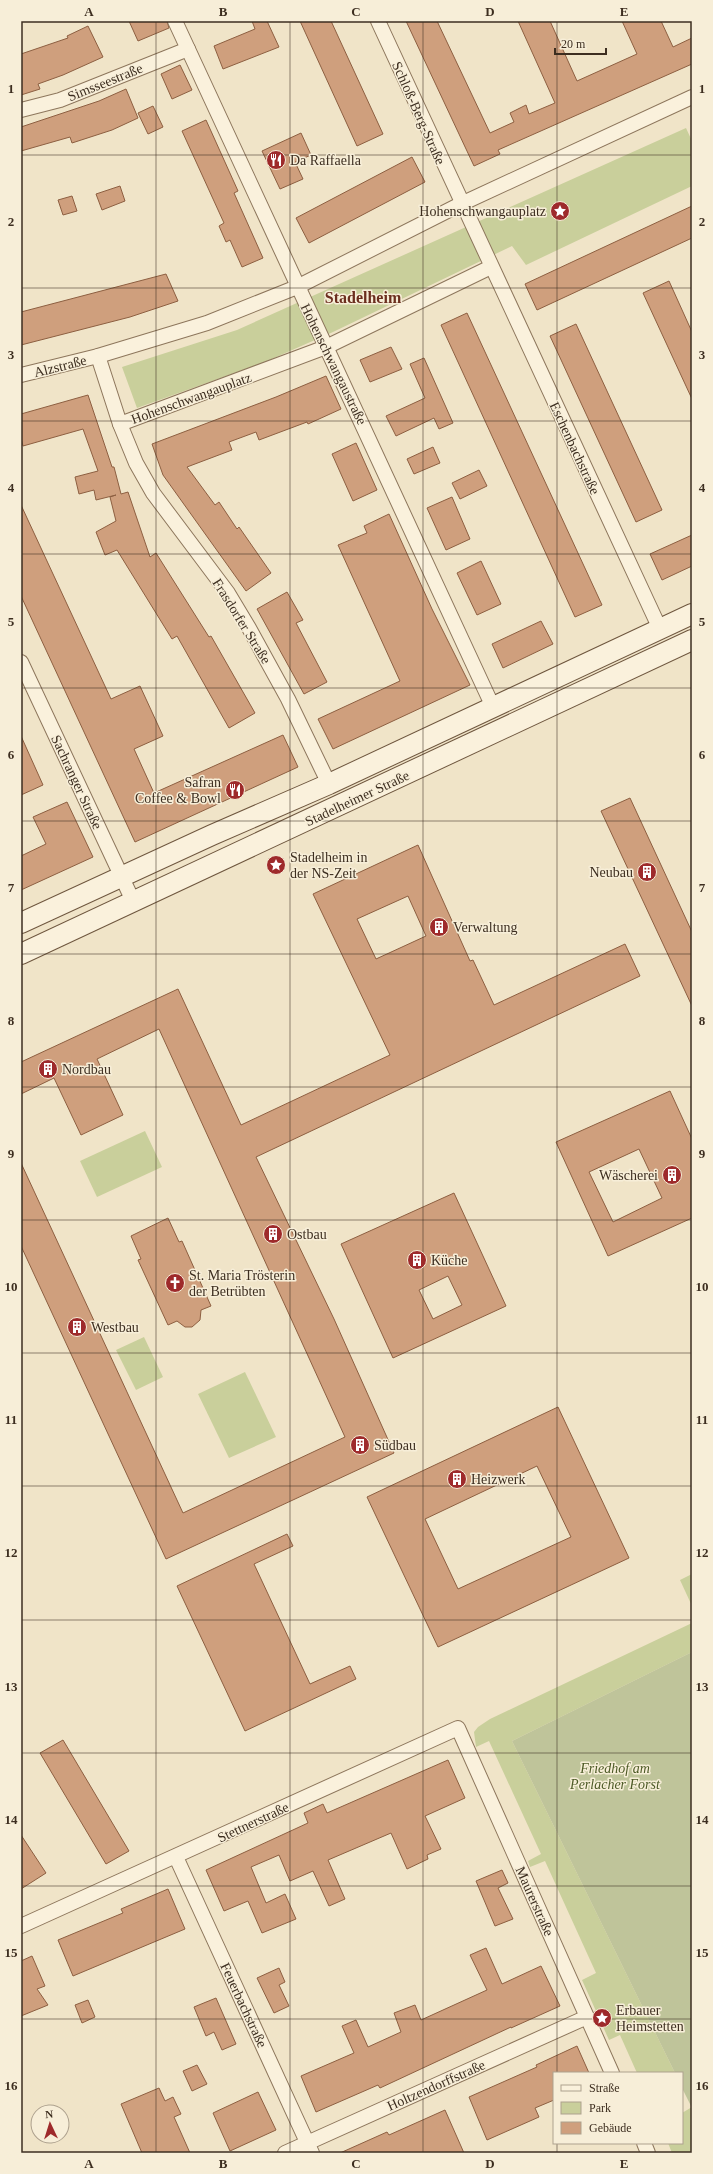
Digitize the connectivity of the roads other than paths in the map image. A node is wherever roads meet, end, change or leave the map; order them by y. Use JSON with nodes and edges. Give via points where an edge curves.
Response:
{"nodes":[{"id":1,"x":175,"y":21,"type":"edge"},
{"id":2,"x":378,"y":21,"type":"edge"},
{"id":3,"x":188,"y":49,"type":"junction"},
{"id":4,"x":692,"y":96,"type":"edge"},
{"id":5,"x":21,"y":110,"type":"edge"},
{"id":6,"x":461,"y":204,"type":"junction"},
{"id":7,"x":491,"y":267,"type":"junction"},
{"id":8,"x":297,"y":287,"type":"junction"},
{"id":9,"x":326,"y":347,"type":"junction"},
{"id":10,"x":98,"y":356,"type":"junction"},
{"id":11,"x":21,"y":375,"type":"edge"},
{"id":12,"x":120,"y":424,"type":"junction"},
{"id":13,"x":692,"y":614,"type":"edge"},
{"id":14,"x":660,"y":629,"type":"junction"},
{"id":15,"x":692,"y":640,"type":"edge"},
{"id":16,"x":21,"y":662,"type":"edge"},
{"id":17,"x":493,"y":707,"type":"junction"},
{"id":18,"x":329,"y":784,"type":"junction"},
{"id":19,"x":122,"y":876,"type":"junction"},
{"id":20,"x":134,"y":901,"type":"junction"},
{"id":21,"x":21,"y":923,"type":"edge"},
{"id":22,"x":21,"y":954,"type":"edge"},
{"id":23,"x":458,"y":1728,"type":"joint"},
{"id":24,"x":176,"y":1857,"type":"junction"},
{"id":25,"x":48,"y":1914,"type":"junction"},
{"id":26,"x":21,"y":1915,"type":"edge"},
{"id":27,"x":21,"y":1926,"type":"edge"},
{"id":28,"x":587,"y":2017,"type":"junction"},
{"id":29,"x":612,"y":2072,"type":"edge"},
{"id":30,"x":310,"y":2148,"type":"edge"},
{"id":31,"x":285,"y":2153,"type":"edge"}],
"edges":[{"from":1,"to":3,"type":"street","name":"Hohenschwangaustraße"},
{"from":2,"to":6,"type":"street","name":"Schloß-Berg-Straße"},
{"from":3,"to":5,"type":"street","name":"Simsseestraße","via":[[60,100]]},
{"from":3,"to":8,"type":"street","name":"Hohenschwangaustraße"},
{"from":4,"to":6,"type":"street"},
{"from":6,"to":7,"type":"street"},
{"from":6,"to":8,"type":"street"},
{"from":7,"to":9,"type":"street","name":"Hohenschwangauplatz"},
{"from":7,"to":14,"type":"street","name":"Eschenbachstraße"},
{"from":8,"to":9,"type":"street","name":"Hohenschwangaustraße"},
{"from":8,"to":10,"type":"street","via":[[206,323]]},
{"from":9,"to":12,"type":"street","name":"Hohenschwangauplatz"},
{"from":9,"to":17,"type":"street","name":"Hohenschwangaustraße"},
{"from":10,"to":11,"type":"street","name":"Alzstraße"},
{"from":10,"to":12,"type":"street","name":"Hohenschwangauplatz"},
{"from":12,"to":18,"type":"street","name":"Frasdorfer Straße","via":[[136,463],[153,493],[228,593],[249,628],[288,699]]},
{"from":13,"to":14,"type":"main road","name":"Stadelheimer Straße"},
{"from":14,"to":17,"type":"main road","name":"Stadelheimer Straße"},
{"from":15,"to":20,"type":"main road","name":"Stadelheimer Straße"},
{"from":16,"to":19,"type":"street","name":"Sachranger Straße"},
{"from":17,"to":18,"type":"main road","name":"Stadelheimer Straße"},
{"from":18,"to":19,"type":"main road","name":"Stadelheimer Straße"},
{"from":19,"to":20,"type":"street","name":"Sachranger Straße"},
{"from":19,"to":21,"type":"main road","name":"Stadelheimer Straße"},
{"from":20,"to":22,"type":"main road","name":"Stadelheimer Straße"},
{"from":23,"to":24,"type":"street","name":"Stettnerstraße"},
{"from":23,"to":28,"type":"street","name":"Maurerstraße"},
{"from":24,"to":25,"type":"street","name":"Stettnerstraße"},
{"from":24,"to":30,"type":"street","name":"Feuerbachstraße"},
{"from":25,"to":26,"type":"street","name":"Stettnerstraße"},
{"from":25,"to":27,"type":"street","name":"Stettnerstraße"},
{"from":28,"to":29,"type":"street","name":"Maurerstraße"},
{"from":28,"to":30,"type":"street","name":"Holtzendorffstraße"},
{"from":30,"to":31,"type":"street","name":"Holtzendorffstraße"}]}
